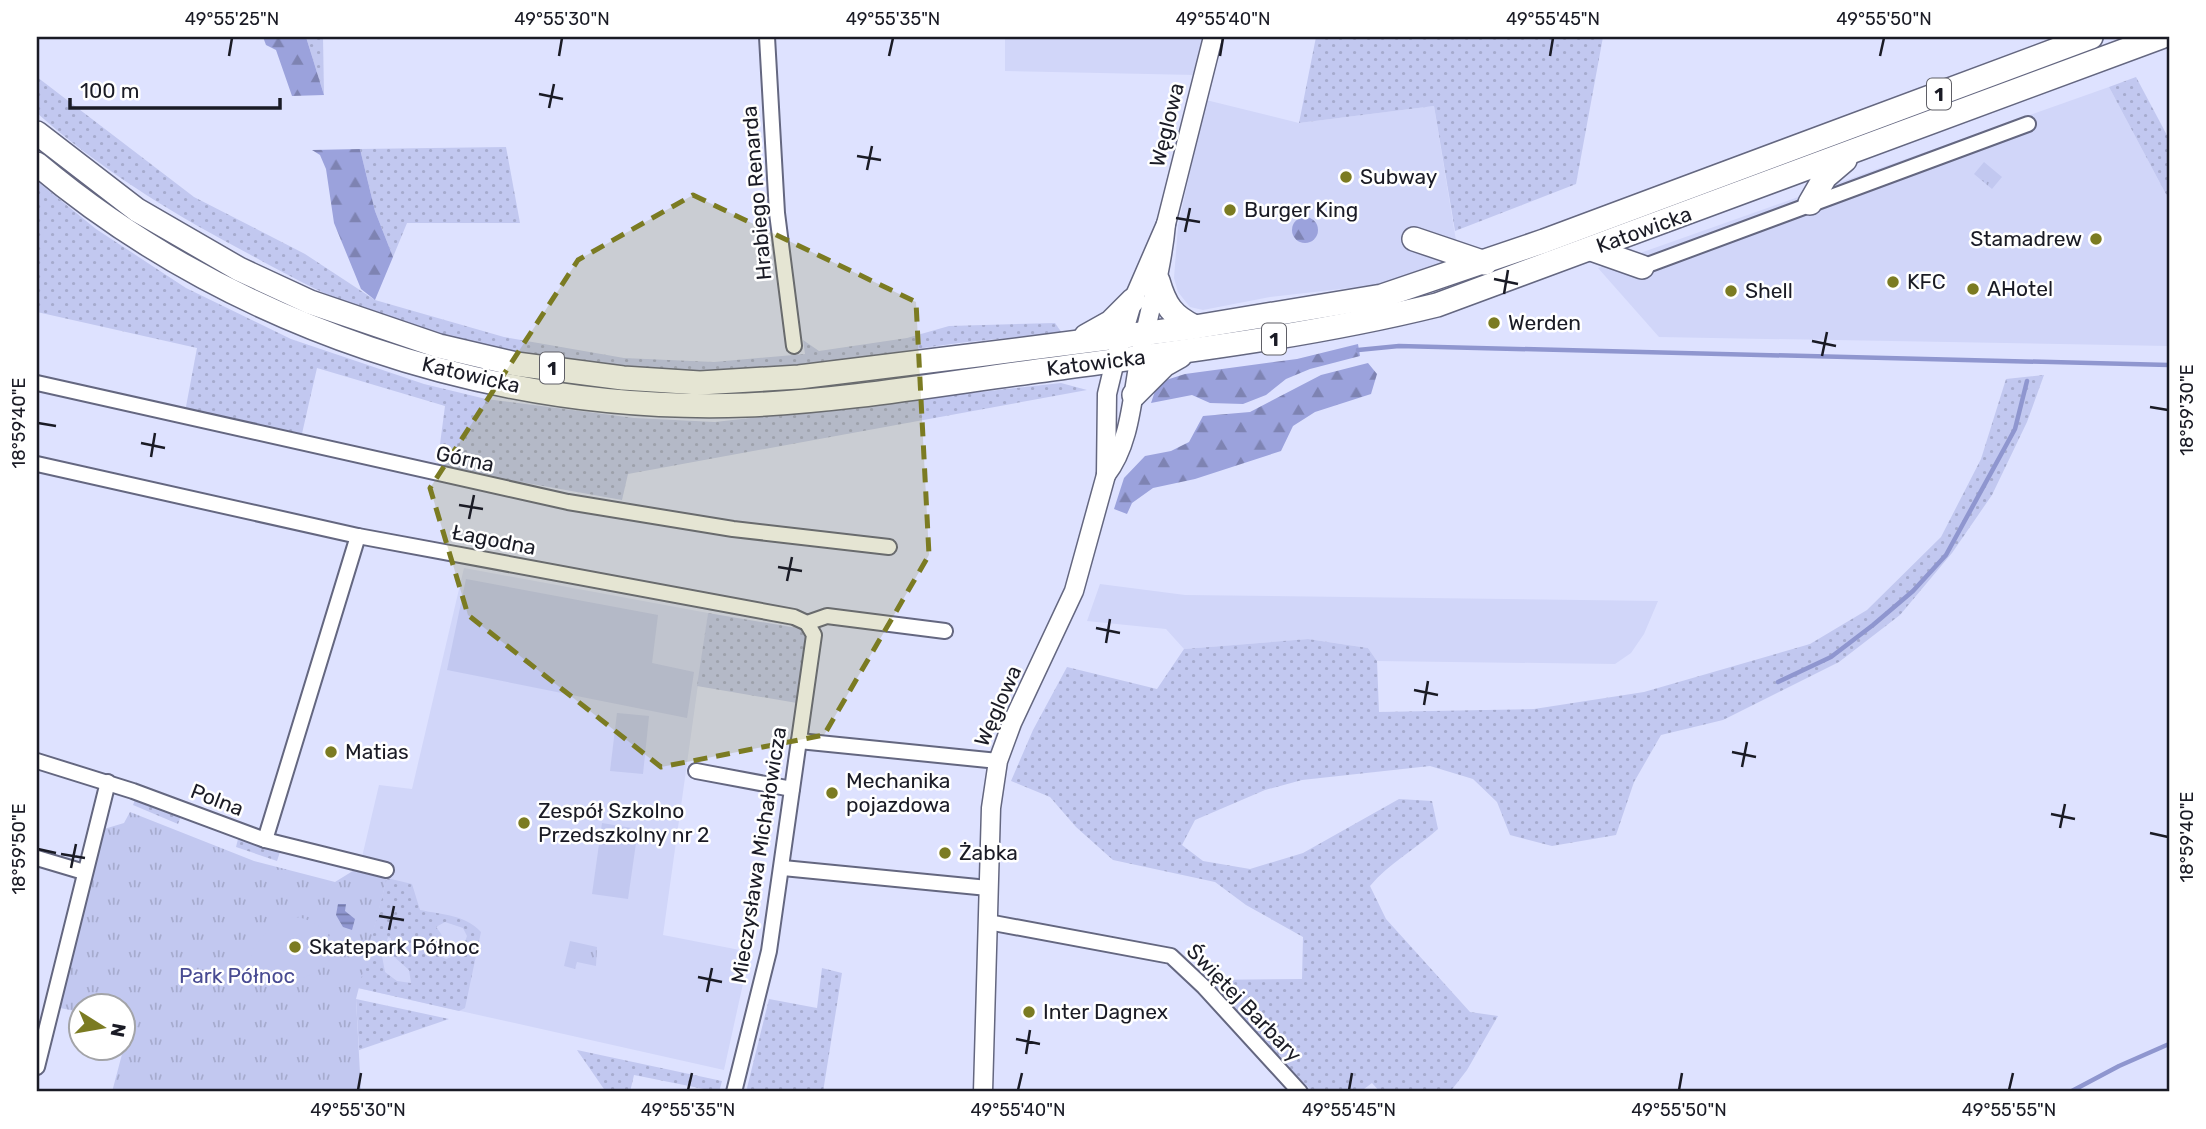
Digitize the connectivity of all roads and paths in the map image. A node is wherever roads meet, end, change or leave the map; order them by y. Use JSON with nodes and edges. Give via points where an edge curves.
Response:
{"nodes":[{"id":1,"x":767,"y":37,"type":"edge"},
{"id":2,"x":1213,"y":37,"type":"edge"},
{"id":3,"x":2091,"y":37,"type":"edge"},
{"id":4,"x":2161,"y":37,"type":"edge"},
{"id":5,"x":2028,"y":124,"type":"dead end"},
{"id":6,"x":37,"y":133,"type":"edge"},
{"id":7,"x":1853,"y":152,"type":"junction"},
{"id":8,"x":37,"y":164,"type":"edge"},
{"id":9,"x":1810,"y":203,"type":"junction"},
{"id":10,"x":1166,"y":224,"type":"junction"},
{"id":11,"x":1414,"y":239,"type":"dead end"},
{"id":12,"x":1591,"y":249,"type":"junction"},
{"id":13,"x":1485,"y":263,"type":"junction"},
{"id":14,"x":1642,"y":267,"type":"joint"},
{"id":15,"x":1158,"y":281,"type":"junction"},
{"id":16,"x":1133,"y":300,"type":"junction"},
{"id":17,"x":1195,"y":327,"type":"junction"},
{"id":18,"x":1145,"y":333,"type":"junction"},
{"id":19,"x":1122,"y":336,"type":"junction"},
{"id":20,"x":1072,"y":342,"type":"junction"},
{"id":21,"x":794,"y":346,"type":"dead end"},
{"id":22,"x":1186,"y":352,"type":"junction"},
{"id":23,"x":1139,"y":358,"type":"junction"},
{"id":24,"x":1115,"y":361,"type":"junction"},
{"id":25,"x":37,"y":383,"type":"edge"},
{"id":26,"x":1133,"y":395,"type":"junction"},
{"id":27,"x":37,"y":464,"type":"edge"},
{"id":28,"x":1106,"y":475,"type":"junction"},
{"id":29,"x":358,"y":536,"type":"junction"},
{"id":30,"x":889,"y":547,"type":"dead end"},
{"id":31,"x":807,"y":623,"type":"junction"},
{"id":32,"x":945,"y":631,"type":"dead end"},
{"id":33,"x":799,"y":741,"type":"junction"},
{"id":34,"x":37,"y":761,"type":"edge"},
{"id":35,"x":998,"y":761,"type":"junction"},
{"id":36,"x":696,"y":771,"type":"dead end"},
{"id":37,"x":108,"y":782,"type":"junction"},
{"id":38,"x":792,"y":789,"type":"junction"},
{"id":39,"x":265,"y":841,"type":"junction"},
{"id":40,"x":37,"y":858,"type":"edge"},
{"id":41,"x":783,"y":868,"type":"junction"},
{"id":42,"x":386,"y":870,"type":"dead end"},
{"id":43,"x":84,"y":872,"type":"junction"},
{"id":44,"x":988,"y":888,"type":"junction"},
{"id":45,"x":988,"y":922,"type":"junction"},
{"id":46,"x":37,"y":1067,"type":"edge"},
{"id":47,"x":988,"y":1091,"type":"edge"},
{"id":48,"x":734,"y":1092,"type":"edge"},
{"id":49,"x":1300,"y":1092,"type":"edge"}],
"edges":[{"from":1,"to":21,"type":"street","name":"Hrabiego Renarda","via":[[777,213]]},
{"from":2,"to":10,"type":"street","name":"Węglowa"},
{"from":3,"to":13,"type":"main road","name":"Katowicka","number":"1"},
{"from":4,"to":7,"type":"main road","name":"Katowicka","number":"1"},
{"from":5,"to":9,"type":"street"},
{"from":6,"to":20,"type":"main road","name":"Katowicka","number":"1","via":[[136,210],[239,269],[386,330],[516,364],[700,383],[799,377]]},
{"from":7,"to":9,"type":"main road","via":[[1825,177]]},
{"from":7,"to":12,"type":"main road","name":"Katowicka","number":"1"},
{"from":8,"to":24,"type":"main road","name":"Katowicka","number":"1","via":[[104,216],[219,284],[310,327],[480,380],[652,403],[746,405]]},
{"from":9,"to":14,"type":"street"},
{"from":10,"to":15,"type":"street","name":"Węglowa"},
{"from":10,"to":16,"type":"street","name":"Węglowa"},
{"from":11,"to":13,"type":"main road"},
{"from":12,"to":14,"type":"main road"},
{"from":12,"to":22,"type":"main road","name":"Katowicka","number":"1","via":[[1437,305],[1328,330]]},
{"from":13,"to":17,"type":"main road","name":"Katowicka","number":"1","via":[[1382,296]]},
{"from":15,"to":17,"type":"main road","via":[[1164,302],[1175,317]]},
{"from":15,"to":18,"type":"street","name":"Węglowa"},
{"from":16,"to":19,"type":"street","name":"Węglowa"},
{"from":16,"to":20,"type":"main road","via":[[1111,322]]},
{"from":17,"to":18,"type":"main road","name":"Katowicka","number":"1"},
{"from":18,"to":19,"type":"main road","name":"Katowicka","number":"1"},
{"from":18,"to":23,"type":"street","name":"Węglowa"},
{"from":19,"to":20,"type":"main road","name":"Katowicka","number":"1"},
{"from":19,"to":24,"type":"street","name":"Węglowa"},
{"from":22,"to":23,"type":"main road","name":"Katowicka","number":"1"},
{"from":22,"to":26,"type":"main road","via":[[1164,365]]},
{"from":23,"to":24,"type":"main road","name":"Katowicka","number":"1"},
{"from":23,"to":26,"type":"street","name":"Węglowa"},
{"from":24,"to":28,"type":"street","name":"Węglowa","via":[[1107,394]]},
{"from":25,"to":30,"type":"street","name":"Górna","via":[[568,502],[733,529]]},
{"from":26,"to":28,"type":"street","name":"Węglowa","via":[[1117,460]]},
{"from":27,"to":29,"type":"street","name":"Łagodna"},
{"from":28,"to":35,"type":"street","name":"Węglowa","via":[[1074,591]]},
{"from":29,"to":31,"type":"street","name":"Łagodna"},
{"from":29,"to":39,"type":"street"},
{"from":31,"to":32,"type":"street","name":"Łagodna","via":[[827,616]]},
{"from":31,"to":33,"type":"street","name":"Mieczysława Michałowicza","via":[[814,635]]},
{"from":33,"to":35,"type":"street"},
{"from":33,"to":38,"type":"street","name":"Mieczysława Michałowicza"},
{"from":34,"to":37,"type":"street","name":"Polna"},
{"from":35,"to":44,"type":"street","name":"Węglowa"},
{"from":36,"to":38,"type":"street"},
{"from":37,"to":39,"type":"street","name":"Polna"},
{"from":37,"to":43,"type":"street"},
{"from":38,"to":41,"type":"street","name":"Mieczysława Michałowicza"},
{"from":39,"to":42,"type":"street","name":"Polna"},
{"from":40,"to":43,"type":"street"},
{"from":41,"to":44,"type":"street"},
{"from":41,"to":48,"type":"street","name":"Mieczysława Michałowicza","via":[[769,951]]},
{"from":43,"to":46,"type":"street"},
{"from":44,"to":45,"type":"street","name":"Węglowa"},
{"from":45,"to":47,"type":"street","name":"Węglowa"},
{"from":45,"to":49,"type":"street","name":"Świętej Barbary","via":[[1171,956]]}]}
